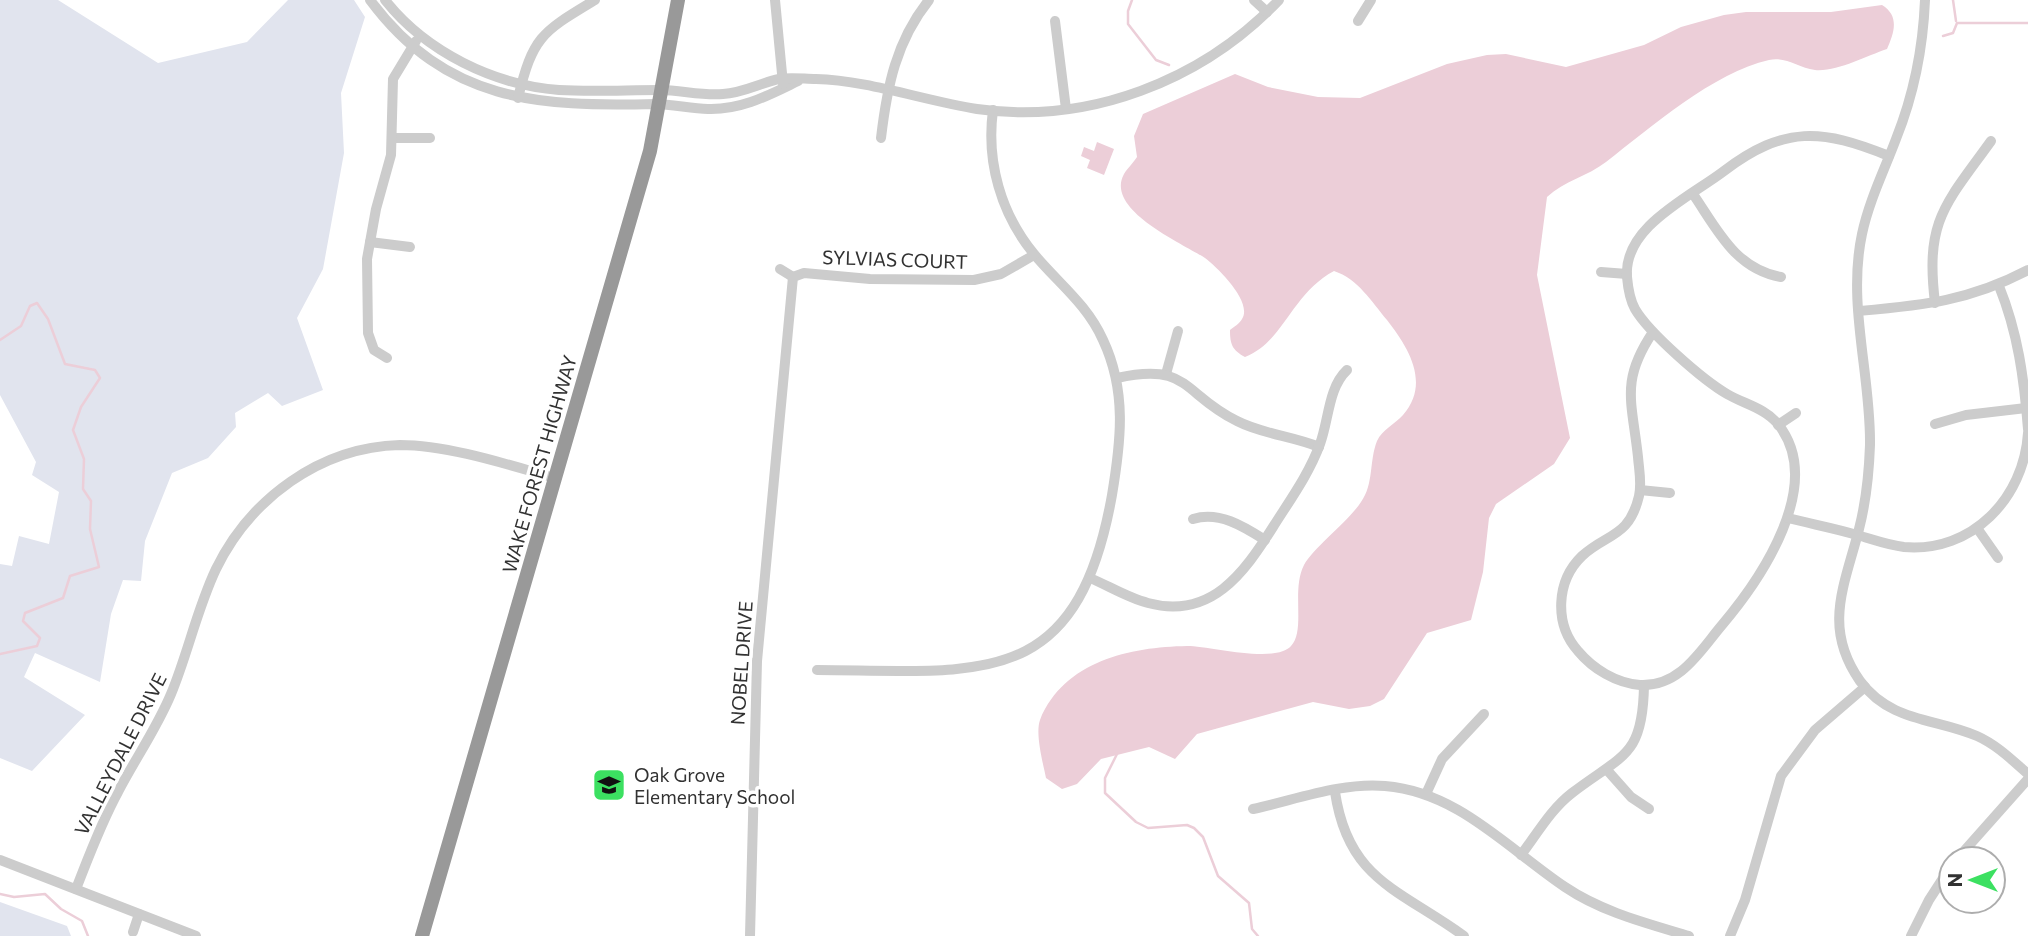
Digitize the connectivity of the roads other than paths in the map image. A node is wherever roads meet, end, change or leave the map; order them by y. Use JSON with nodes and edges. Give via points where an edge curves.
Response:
{"nodes":[{"id":1,"x":370,"y":0,"type":"edge"},
{"id":2,"x":385,"y":0,"type":"edge"},
{"id":3,"x":595,"y":0,"type":"edge"},
{"id":4,"x":678,"y":0,"type":"edge"},
{"id":5,"x":775,"y":0,"type":"edge"},
{"id":6,"x":929,"y":0,"type":"edge"},
{"id":7,"x":1254,"y":0,"type":"edge"},
{"id":8,"x":1279,"y":0,"type":"edge"},
{"id":9,"x":1371,"y":0,"type":"edge"},
{"id":10,"x":1925,"y":0,"type":"edge"},
{"id":11,"x":1267,"y":12,"type":"junction"},
{"id":12,"x":1055,"y":21,"type":"dead end"},
{"id":13,"x":1359,"y":21,"type":"dead end"},
{"id":14,"x":420,"y":34,"type":"junction"},
{"id":15,"x":412,"y":46,"type":"junction"},
{"id":16,"x":522,"y":83,"type":"junction"},
{"id":17,"x":783,"y":83,"type":"junction"},
{"id":18,"x":888,"y":92,"type":"junction"},
{"id":19,"x":662,"y":97,"type":"junction"},
{"id":20,"x":518,"y":98,"type":"junction"},
{"id":21,"x":1066,"y":109,"type":"junction"},
{"id":22,"x":993,"y":110,"type":"junction"},
{"id":23,"x":392,"y":138,"type":"junction"},
{"id":24,"x":430,"y":138,"type":"dead end"},
{"id":25,"x":881,"y":138,"type":"dead end"},
{"id":26,"x":1991,"y":141,"type":"dead end"},
{"id":27,"x":1889,"y":156,"type":"junction"},
{"id":28,"x":1693,"y":194,"type":"junction"},
{"id":29,"x":370,"y":242,"type":"junction"},
{"id":30,"x":410,"y":247,"type":"dead end"},
{"id":31,"x":1034,"y":255,"type":"junction"},
{"id":32,"x":780,"y":270,"type":"dead end"},
{"id":33,"x":2028,"y":270,"type":"edge"},
{"id":34,"x":1601,"y":272,"type":"dead end"},
{"id":35,"x":1627,"y":274,"type":"junction"},
{"id":36,"x":793,"y":277,"type":"junction"},
{"id":37,"x":1781,"y":277,"type":"dead end"},
{"id":38,"x":1999,"y":286,"type":"junction"},
{"id":39,"x":1935,"y":303,"type":"junction"},
{"id":40,"x":1859,"y":311,"type":"junction"},
{"id":41,"x":1178,"y":331,"type":"dead end"},
{"id":42,"x":1653,"y":332,"type":"junction"},
{"id":43,"x":387,"y":358,"type":"dead end"},
{"id":44,"x":1347,"y":370,"type":"dead end"},
{"id":45,"x":1166,"y":374,"type":"junction"},
{"id":46,"x":1117,"y":378,"type":"junction"},
{"id":47,"x":2026,"y":408,"type":"edge"},
{"id":48,"x":1796,"y":413,"type":"dead end"},
{"id":49,"x":1935,"y":424,"type":"dead end"},
{"id":50,"x":1778,"y":425,"type":"junction"},
{"id":51,"x":2028,"y":431,"type":"edge"},
{"id":52,"x":1319,"y":447,"type":"junction"},
{"id":53,"x":555,"y":478,"type":"junction"},
{"id":54,"x":1640,"y":489,"type":"junction"},
{"id":55,"x":1670,"y":493,"type":"dead end"},
{"id":56,"x":1788,"y":518,"type":"junction"},
{"id":57,"x":1193,"y":519,"type":"dead end"},
{"id":58,"x":1977,"y":528,"type":"junction"},
{"id":59,"x":1858,"y":535,"type":"junction"},
{"id":60,"x":1265,"y":540,"type":"junction"},
{"id":61,"x":1998,"y":558,"type":"dead end"},
{"id":62,"x":1090,"y":578,"type":"junction"},
{"id":63,"x":817,"y":670,"type":"dead end"},
{"id":64,"x":1644,"y":685,"type":"junction"},
{"id":65,"x":1865,"y":687,"type":"junction"},
{"id":66,"x":1484,"y":714,"type":"dead end"},
{"id":67,"x":1607,"y":770,"type":"junction"},
{"id":68,"x":2028,"y":776,"type":"edge"},
{"id":69,"x":1335,"y":792,"type":"junction"},
{"id":70,"x":1426,"y":794,"type":"junction"},
{"id":71,"x":1253,"y":809,"type":"dead end"},
{"id":72,"x":1649,"y":809,"type":"dead end"},
{"id":73,"x":1969,"y":845,"type":"edge"},
{"id":74,"x":1521,"y":855,"type":"junction"},
{"id":75,"x":0,"y":860,"type":"edge"},
{"id":76,"x":1937,"y":885,"type":"edge"},
{"id":77,"x":76,"y":889,"type":"junction"},
{"id":78,"x":139,"y":914,"type":"junction"},
{"id":79,"x":133,"y":932,"type":"dead end"},
{"id":80,"x":196,"y":936,"type":"edge"},
{"id":81,"x":422,"y":936,"type":"edge"},
{"id":82,"x":750,"y":936,"type":"edge"},
{"id":83,"x":1464,"y":936,"type":"edge"},
{"id":84,"x":1689,"y":936,"type":"edge"},
{"id":85,"x":1730,"y":936,"type":"edge"},
{"id":86,"x":1911,"y":936,"type":"edge"}],
"edges":[{"from":1,"to":15,"type":"street"},
{"from":2,"to":14,"type":"street"},
{"from":3,"to":16,"type":"street","via":[[545,32],[531,51]]},
{"from":4,"to":19,"type":"highway","name":"WAKE FOREST HIGHWAY"},
{"from":5,"to":17,"type":"street"},
{"from":6,"to":18,"type":"street","via":[[904,36]]},
{"from":7,"to":11,"type":"street"},
{"from":8,"to":11,"type":"street"},
{"from":9,"to":13,"type":"street"},
{"from":10,"to":27,"type":"street","via":[[1918,69]]},
{"from":11,"to":21,"type":"street","via":[[1214,56],[1175,77],[1122,98]]},
{"from":12,"to":21,"type":"street"},
{"from":14,"to":15,"type":"street"},
{"from":14,"to":16,"type":"street","via":[[477,70]]},
{"from":15,"to":20,"type":"street","via":[[448,71]]},
{"from":15,"to":23,"type":"street","via":[[393,79]]},
{"from":16,"to":19,"type":"street"},
{"from":16,"to":20,"type":"street"},
{"from":17,"to":18,"type":"street","via":[[824,80]]},
{"from":17,"to":19,"type":"street","via":[[726,94]]},
{"from":18,"to":22,"type":"street"},
{"from":18,"to":25,"type":"street"},
{"from":19,"to":20,"type":"street","via":[[565,105]]},
{"from":19,"to":53,"type":"highway","name":"WAKE FOREST HIGHWAY"},
{"from":21,"to":22,"type":"street"},
{"from":22,"to":31,"type":"street","via":[[991,145],[1001,195]]},
{"from":23,"to":24,"type":"street"},
{"from":23,"to":29,"type":"street"},
{"from":26,"to":39,"type":"street","via":[[1941,215],[1931,248]]},
{"from":27,"to":28,"type":"street","via":[[1836,137],[1789,136],[1747,153]]},
{"from":27,"to":40,"type":"street","via":[[1862,233]]},
{"from":28,"to":35,"type":"street","via":[[1645,229],[1632,251]]},
{"from":28,"to":37,"type":"street","via":[[1742,262]]},
{"from":29,"to":30,"type":"street"},
{"from":29,"to":43,"type":"street","via":[[368,333],[374,350]]},
{"from":31,"to":36,"type":"street","name":"SYLVIAS COURT","via":[[1000,274],[974,280],[881,280],[804,273]]},
{"from":31,"to":46,"type":"street","via":[[1094,322]]},
{"from":32,"to":36,"type":"street"},
{"from":33,"to":38,"type":"street"},
{"from":34,"to":35,"type":"street"},
{"from":35,"to":42,"type":"street","via":[[1631,300]]},
{"from":36,"to":82,"type":"street","name":"NOBEL DRIVE","via":[[757,661]]},
{"from":38,"to":39,"type":"street"},
{"from":38,"to":47,"type":"street","via":[[2017,334]]},
{"from":39,"to":40,"type":"street"},
{"from":40,"to":59,"type":"street","via":[[1870,444]]},
{"from":41,"to":45,"type":"street"},
{"from":42,"to":50,"type":"street","via":[[1726,393]]},
{"from":42,"to":54,"type":"street","via":[[1635,360],[1629,382]]},
{"from":44,"to":52,"type":"street","via":[[1335,385]]},
{"from":45,"to":46,"type":"street"},
{"from":45,"to":52,"type":"street","via":[[1188,384],[1235,420]]},
{"from":46,"to":62,"type":"street","via":[[1120,447],[1104,536]]},
{"from":47,"to":49,"type":"street"},
{"from":47,"to":51,"type":"street"},
{"from":48,"to":50,"type":"street"},
{"from":50,"to":56,"type":"street","via":[[1792,463]]},
{"from":51,"to":58,"type":"street","via":[[2024,461],[2013,488]]},
{"from":52,"to":60,"type":"street"},
{"from":53,"to":77,"type":"street","name":"VALLEYDALE DRIVE","via":[[439,449],[398,445],[341,457],[286,482],[244,525],[216,569],[170,697],[105,818]]},
{"from":53,"to":81,"type":"highway","name":"WAKE FOREST HIGHWAY"},
{"from":54,"to":55,"type":"street"},
{"from":54,"to":64,"type":"street","via":[[1622,530],[1573,568],[1565,582],[1561,612],[1571,643],[1581,656],[1611,677]]},
{"from":56,"to":59,"type":"street"},
{"from":56,"to":64,"type":"street","via":[[1752,586],[1699,654],[1676,675]]},
{"from":57,"to":60,"type":"street","via":[[1210,516],[1232,522]]},
{"from":58,"to":59,"type":"street","via":[[1950,541],[1918,547]]},
{"from":58,"to":61,"type":"street"},
{"from":59,"to":65,"type":"street","via":[[1838,612],[1846,656]]},
{"from":60,"to":62,"type":"street","via":[[1238,578],[1217,594],[1192,604],[1145,603]]},
{"from":62,"to":63,"type":"street","via":[[1057,626],[1003,662],[955,671]]},
{"from":64,"to":67,"type":"street","via":[[1639,734],[1627,753]]},
{"from":65,"to":68,"type":"street","via":[[1903,716],[1979,737]]},
{"from":65,"to":85,"type":"street","via":[[1815,730],[1781,776]]},
{"from":66,"to":70,"type":"street","via":[[1442,759]]},
{"from":67,"to":72,"type":"street"},
{"from":67,"to":74,"type":"street","via":[[1561,803]]},
{"from":68,"to":73,"type":"street"},
{"from":69,"to":70,"type":"street","via":[[1383,786]]},
{"from":69,"to":71,"type":"street"},
{"from":69,"to":83,"type":"street","via":[[1348,843],[1368,870]]},
{"from":70,"to":74,"type":"street","via":[[1458,808]]},
{"from":74,"to":84,"type":"street","via":[[1595,904]]},
{"from":75,"to":77,"type":"street"},
{"from":76,"to":86,"type":"street"},
{"from":77,"to":78,"type":"street"},
{"from":78,"to":79,"type":"street"},
{"from":78,"to":80,"type":"street"}]}
